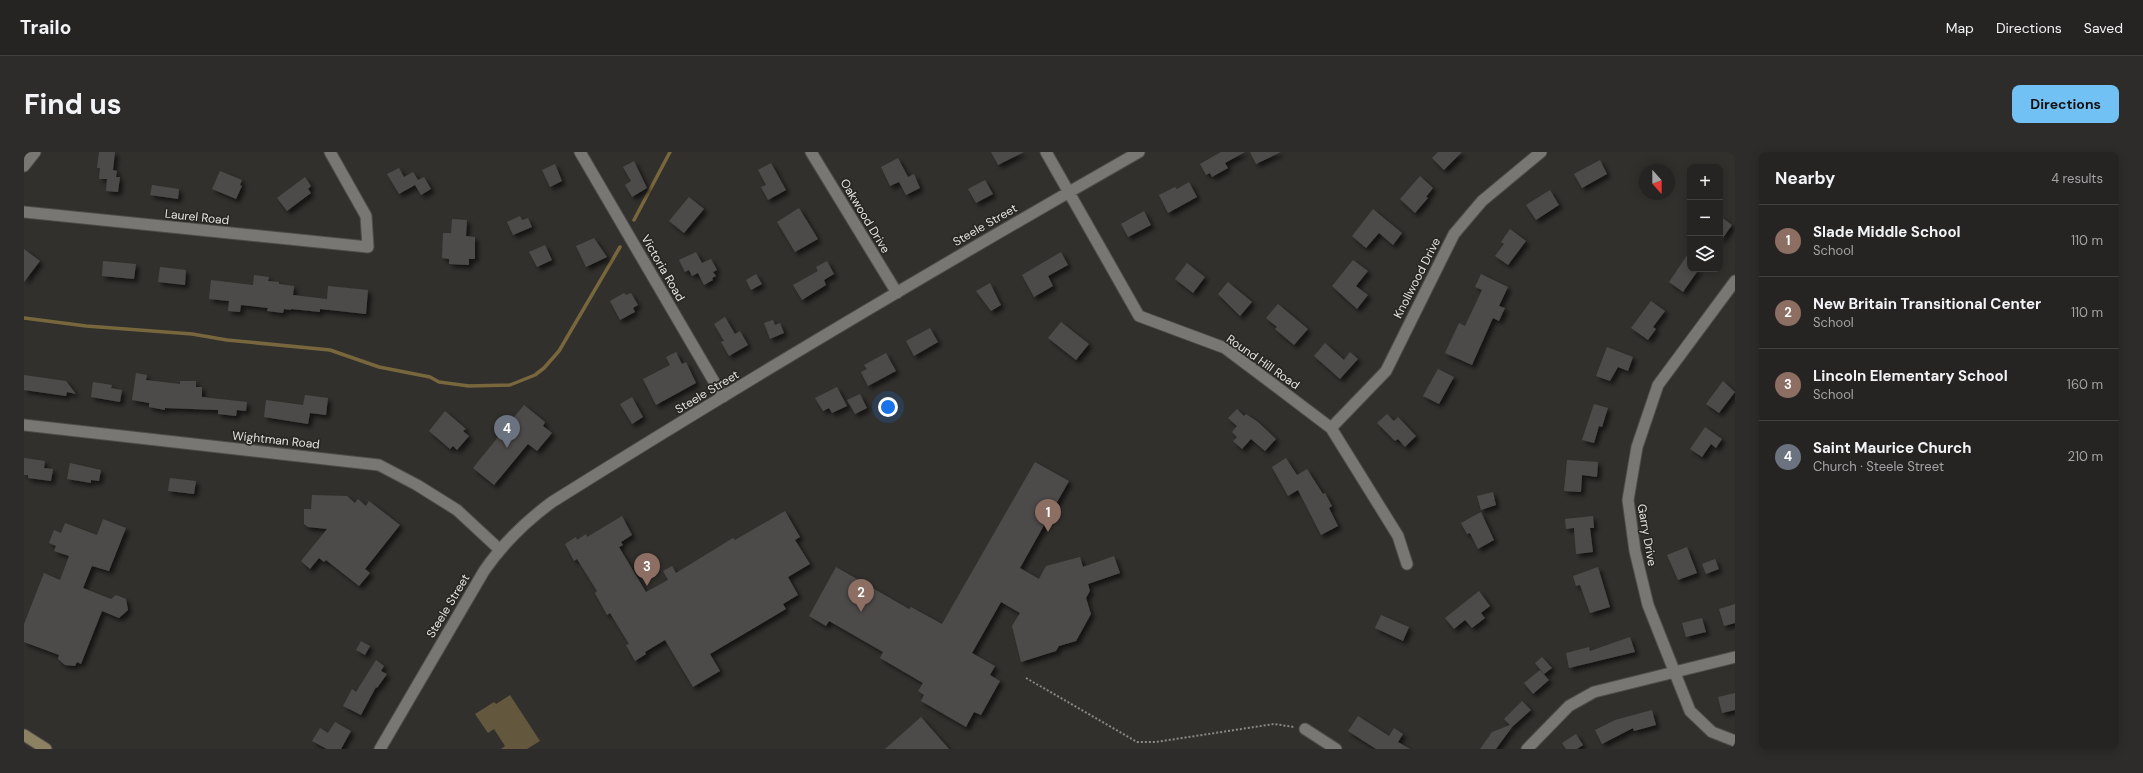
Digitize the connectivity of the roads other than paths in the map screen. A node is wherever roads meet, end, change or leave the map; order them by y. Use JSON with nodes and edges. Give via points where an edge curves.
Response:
{"nodes":[{"id":1,"x":35,"y":152,"type":"edge"},
{"id":2,"x":330,"y":152,"type":"edge"},
{"id":3,"x":580,"y":152,"type":"edge"},
{"id":4,"x":811,"y":152,"type":"edge"},
{"id":5,"x":1046,"y":152,"type":"edge"},
{"id":6,"x":1139,"y":152,"type":"edge"},
{"id":7,"x":1541,"y":152,"type":"edge"},
{"id":8,"x":24,"y":166,"type":"edge"},
{"id":9,"x":1069,"y":192,"type":"junction"},
{"id":10,"x":24,"y":212,"type":"edge"},
{"id":11,"x":1735,"y":281,"type":"edge"},
{"id":12,"x":897,"y":293,"type":"junction"},
{"id":13,"x":723,"y":397,"type":"junction"},
{"id":14,"x":24,"y":425,"type":"edge"},
{"id":15,"x":1331,"y":428,"type":"junction"},
{"id":16,"x":499,"y":548,"type":"junction"},
{"id":17,"x":1407,"y":564,"type":"dead end"},
{"id":18,"x":1735,"y":658,"type":"edge"},
{"id":19,"x":1675,"y":673,"type":"junction"},
{"id":20,"x":1305,"y":729,"type":"road end"},
{"id":21,"x":24,"y":735,"type":"edge"},
{"id":22,"x":1735,"y":741,"type":"edge"},
{"id":23,"x":46,"y":749,"type":"edge"},
{"id":24,"x":380,"y":749,"type":"edge"},
{"id":25,"x":1336,"y":749,"type":"edge"},
{"id":26,"x":1527,"y":749,"type":"edge"}],
"edges":[{"from":1,"to":8,"type":"street"},
{"from":2,"to":10,"type":"street","name":"Laurel Road","via":[[366,216],[368,247]]},
{"from":3,"to":13,"type":"street","name":"Victoria Road"},
{"from":4,"to":12,"type":"street","name":"Oakwood Drive"},
{"from":5,"to":9,"type":"street","name":"Round Hill Road"},
{"from":6,"to":9,"type":"street","name":"Steele Street"},
{"from":7,"to":15,"type":"street","name":"Knollwood Drive","via":[[1482,201],[1454,234],[1386,371]]},
{"from":9,"to":12,"type":"street","name":"Steele Street"},
{"from":9,"to":15,"type":"street","name":"Round Hill Road","via":[[1139,316],[1225,348]]},
{"from":11,"to":19,"type":"street","name":"Garry Drive","via":[[1658,385],[1637,447],[1628,500],[1635,551],[1648,604]]},
{"from":12,"to":13,"type":"street","name":"Steele Street"},
{"from":13,"to":16,"type":"street","name":"Steele Street","via":[[552,502]]},
{"from":14,"to":16,"type":"street","name":"Wightman Road","via":[[379,465],[418,485],[457,510]]},
{"from":15,"to":17,"type":"street","name":"Round Hill Road","via":[[1398,536]]},
{"from":16,"to":24,"type":"street","name":"Steele Street"},
{"from":18,"to":19,"type":"street"},
{"from":19,"to":22,"type":"street","name":"Garry Drive","via":[[1690,711],[1712,732]]},
{"from":19,"to":26,"type":"street","via":[[1594,692],[1569,706]]},
{"from":20,"to":25,"type":"street"},
{"from":21,"to":23,"type":"main road"}]}
